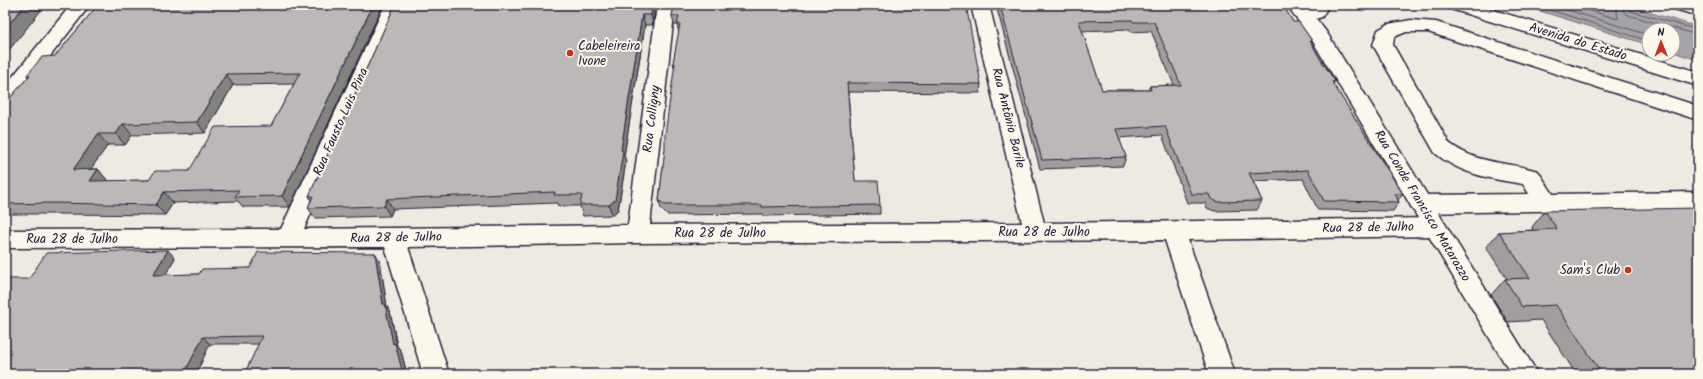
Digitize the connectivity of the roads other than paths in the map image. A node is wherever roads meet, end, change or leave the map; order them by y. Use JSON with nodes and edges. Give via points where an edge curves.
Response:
{"nodes":[{"id":1,"x":81,"y":5,"type":"edge"},
{"id":2,"x":394,"y":5,"type":"edge"},
{"id":3,"x":666,"y":5,"type":"edge"},
{"id":4,"x":980,"y":5,"type":"edge"},
{"id":5,"x":1296,"y":5,"type":"edge"},
{"id":6,"x":1457,"y":5,"type":"edge"},
{"id":7,"x":1681,"y":5,"type":"edge"},
{"id":8,"x":1317,"y":8,"type":"edge"},
{"id":9,"x":1698,"y":10,"type":"edge"},
{"id":10,"x":1320,"y":37,"type":"junction"},
{"id":11,"x":1698,"y":79,"type":"edge"},
{"id":12,"x":5,"y":100,"type":"edge"},
{"id":13,"x":1698,"y":112,"type":"edge"},
{"id":14,"x":1698,"y":200,"type":"edge"},
{"id":15,"x":1547,"y":202,"type":"junction"},
{"id":16,"x":1421,"y":204,"type":"junction"},
{"id":17,"x":1435,"y":227,"type":"junction"},
{"id":18,"x":1035,"y":231,"type":"junction"},
{"id":19,"x":1173,"y":231,"type":"junction"},
{"id":20,"x":638,"y":234,"type":"junction"},
{"id":21,"x":394,"y":238,"type":"junction"},
{"id":22,"x":5,"y":239,"type":"edge"},
{"id":23,"x":288,"y":239,"type":"junction"},
{"id":24,"x":436,"y":374,"type":"edge"},
{"id":25,"x":1222,"y":374,"type":"edge"},
{"id":26,"x":1525,"y":374,"type":"edge"}],
"edges":[{"from":1,"to":12,"type":"main road"},
{"from":2,"to":23,"type":"main road","name":"Rua Fausto Luis Pina"},
{"from":3,"to":20,"type":"main road","name":"Rua Colligny"},
{"from":4,"to":18,"type":"main road","name":"Rua Antônio Barile"},
{"from":5,"to":10,"type":"main road","name":"Rua Conde Francisco Matarazzo"},
{"from":6,"to":11,"type":"main road","name":"Avenida do Estado"},
{"from":7,"to":9,"type":"main road"},
{"from":8,"to":10,"type":"main road","name":"Rua Conde Francisco Matarazzo"},
{"from":10,"to":16,"type":"main road","name":"Rua Conde Francisco Matarazzo"},
{"from":13,"to":15,"type":"main road","via":[[1429,26],[1392,28],[1385,34],[1383,45],[1442,148],[1450,156],[1475,167],[1530,177]]},
{"from":14,"to":15,"type":"main road"},
{"from":15,"to":16,"type":"main road"},
{"from":16,"to":17,"type":"main road","name":"Rua Conde Francisco Matarazzo"},
{"from":17,"to":19,"type":"main road","name":"Rua 28 de Julho"},
{"from":17,"to":26,"type":"main road","name":"Rua Conde Francisco Matarazzo"},
{"from":18,"to":19,"type":"main road","name":"Rua 28 de Julho"},
{"from":18,"to":20,"type":"main road","name":"Rua 28 de Julho"},
{"from":19,"to":25,"type":"main road"},
{"from":20,"to":21,"type":"main road","name":"Rua 28 de Julho"},
{"from":21,"to":23,"type":"main road","name":"Rua 28 de Julho"},
{"from":21,"to":24,"type":"main road"},
{"from":22,"to":23,"type":"main road","name":"Rua 28 de Julho"}]}
